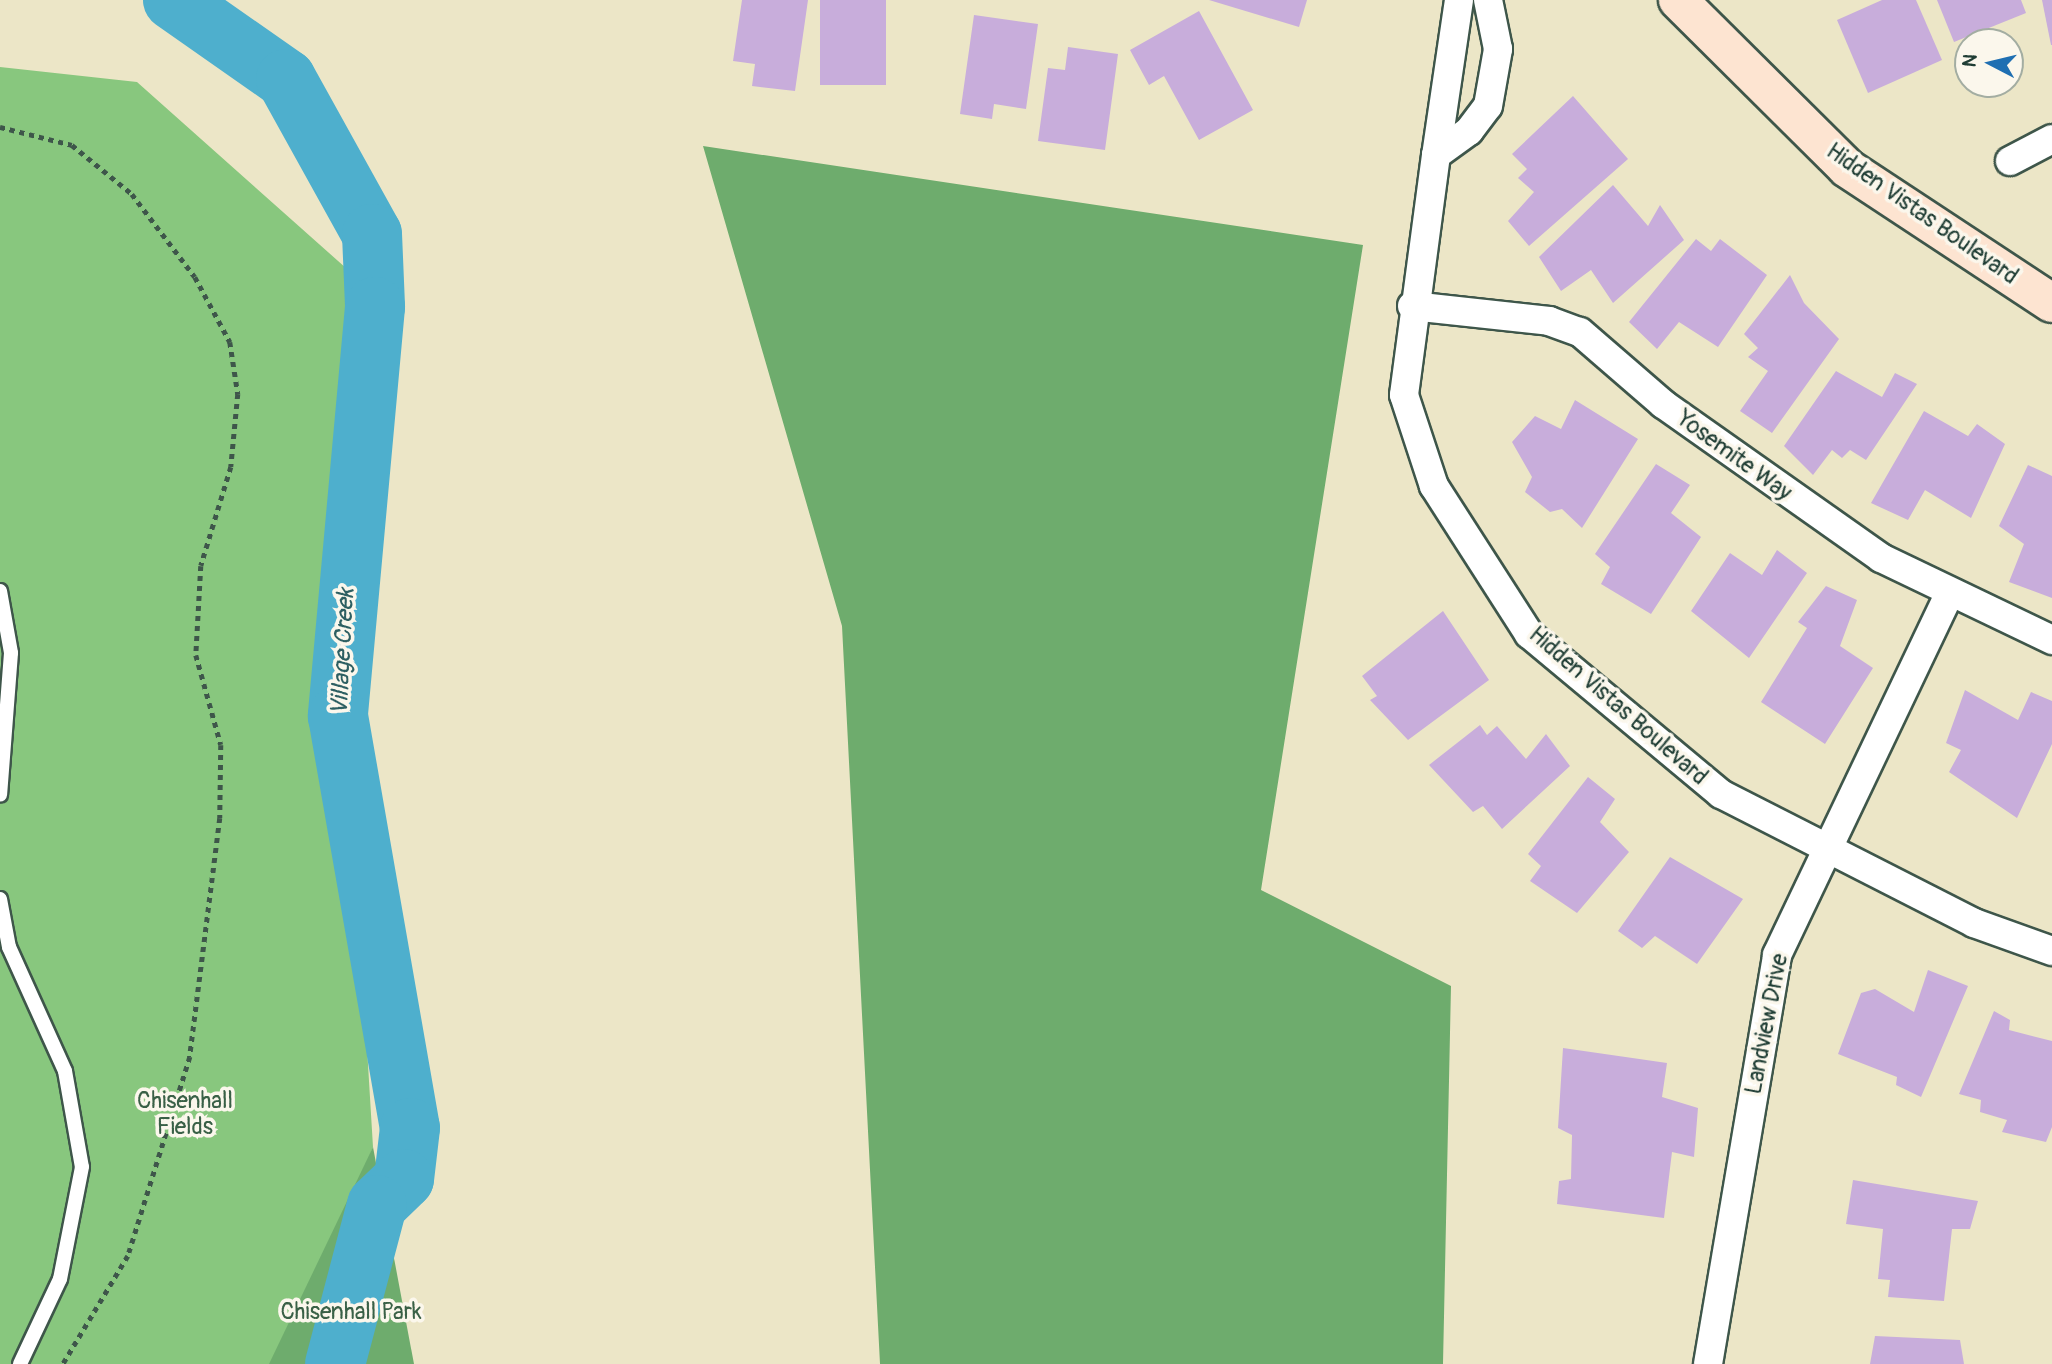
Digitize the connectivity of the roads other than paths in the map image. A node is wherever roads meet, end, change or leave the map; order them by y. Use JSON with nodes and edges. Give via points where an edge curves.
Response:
{"nodes":[{"id":1,"x":1459,"y":0,"type":"edge"},
{"id":2,"x":1488,"y":0,"type":"edge"},
{"id":3,"x":1678,"y":0,"type":"edge"},
{"id":4,"x":2052,"y":139,"type":"edge"},
{"id":5,"x":1436,"y":155,"type":"junction"},
{"id":6,"x":2010,"y":161,"type":"dead end"},
{"id":7,"x":2052,"y":303,"type":"edge"},
{"id":8,"x":1412,"y":306,"type":"junction"},
{"id":9,"x":0,"y":590,"type":"edge"},
{"id":10,"x":1950,"y":593,"type":"junction"},
{"id":11,"x":2052,"y":640,"type":"edge"},
{"id":12,"x":0,"y":795,"type":"edge"},
{"id":13,"x":1830,"y":850,"type":"junction"},
{"id":14,"x":0,"y":899,"type":"edge"},
{"id":15,"x":2052,"y":951,"type":"edge"},
{"id":16,"x":20,"y":1364,"type":"edge"},
{"id":17,"x":1708,"y":1364,"type":"edge"}],
"edges":[{"from":1,"to":5,"type":"street","name":"Hidden Vistas Boulevard"},
{"from":2,"to":5,"type":"street","via":[[1498,49],[1488,106],[1469,131]]},
{"from":3,"to":7,"type":"street","name":"Hidden Vistas Boulevard","via":[[1847,168]]},
{"from":4,"to":6,"type":"street"},
{"from":5,"to":8,"type":"street","name":"Hidden Vistas Boulevard"},
{"from":8,"to":10,"type":"street","name":"Yosemite Way","via":[[1549,321],[1580,332],[1662,404],[1778,490],[1881,558]]},
{"from":8,"to":13,"type":"street","name":"Hidden Vistas Boulevard","via":[[1404,395],[1434,486],[1529,634],[1721,794]]},
{"from":9,"to":12,"type":"lane","via":[[10,653]]},
{"from":10,"to":11,"type":"street","name":"Yosemite Way"},
{"from":10,"to":13,"type":"street","name":"Landview Drive"},
{"from":13,"to":15,"type":"street","name":"Hidden Vistas Boulevard","via":[[1974,923]]},
{"from":13,"to":17,"type":"street","name":"Landview Drive","via":[[1777,954]]},
{"from":14,"to":16,"type":"lane","via":[[9,947],[65,1071],[82,1167],[60,1279]]}]}
